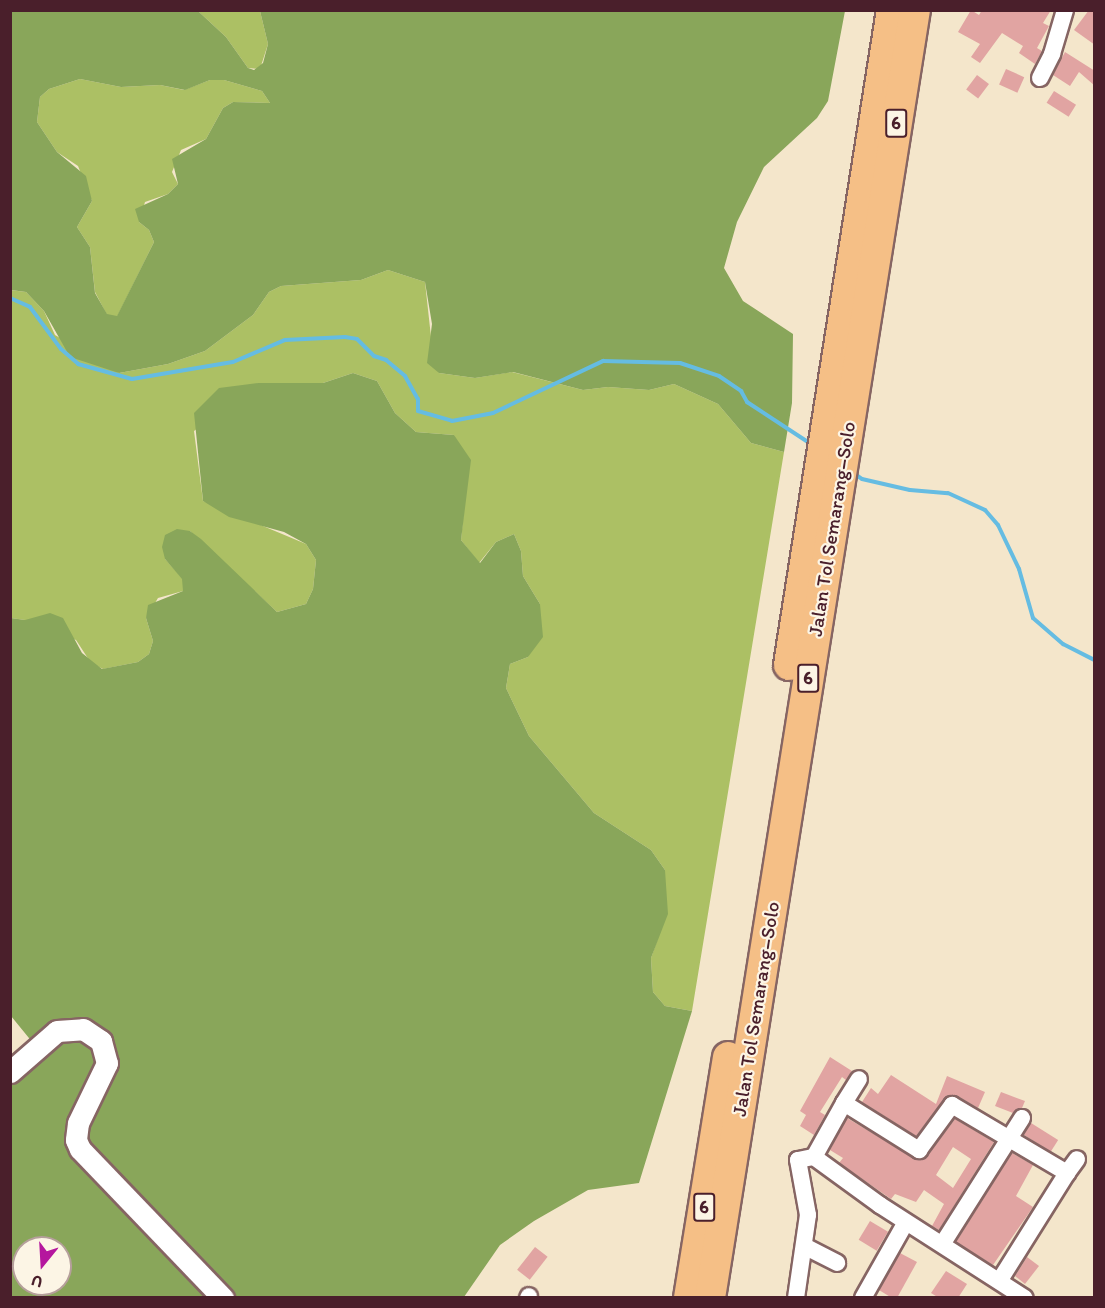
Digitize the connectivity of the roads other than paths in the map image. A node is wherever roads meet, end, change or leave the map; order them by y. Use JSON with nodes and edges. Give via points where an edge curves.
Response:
{"nodes":[{"id":1,"x":892,"y":10,"type":"edge"},
{"id":2,"x":915,"y":10,"type":"edge"},
{"id":3,"x":1065,"y":10,"type":"edge"},
{"id":4,"x":1040,"y":78,"type":"dead end"},
{"id":5,"x":868,"y":235,"type":"junction"},
{"id":6,"x":10,"y":1072,"type":"edge"},
{"id":7,"x":858,"y":1079,"type":"dead end"},
{"id":8,"x":844,"y":1103,"type":"junction"},
{"id":9,"x":729,"y":1118,"type":"junction"},
{"id":10,"x":1022,"y":1118,"type":"dead end"},
{"id":11,"x":1009,"y":1138,"type":"junction"},
{"id":12,"x":814,"y":1157,"type":"junction"},
{"id":13,"x":1077,"y":1159,"type":"dead end"},
{"id":14,"x":1066,"y":1173,"type":"junction"},
{"id":15,"x":906,"y":1222,"type":"junction"},
{"id":16,"x":943,"y":1243,"type":"junction"},
{"id":17,"x":806,"y":1247,"type":"junction"},
{"id":18,"x":837,"y":1263,"type":"dead end"},
{"id":19,"x":1000,"y":1280,"type":"junction"},
{"id":20,"x":223,"y":1298,"type":"edge"},
{"id":21,"x":689,"y":1298,"type":"edge"},
{"id":22,"x":710,"y":1298,"type":"edge"},
{"id":23,"x":796,"y":1298,"type":"edge"},
{"id":24,"x":862,"y":1298,"type":"edge"},
{"id":25,"x":1024,"y":1298,"type":"edge"}],
"edges":[{"from":1,"to":5,"type":"highway","name":"Jalan Tol Semarang–Solo","number":"6"},
{"from":2,"to":5,"type":"highway","name":"Jalan Tol Semarang–Solo","number":"6"},
{"from":3,"to":4,"type":"street"},
{"from":5,"to":9,"type":"highway","name":"Jalan Tol Semarang–Solo","number":"6"},
{"from":6,"to":20,"type":"street","via":[[57,1031],[83,1029],[101,1041],[107,1063],[78,1123],[75,1140]]},
{"from":7,"to":8,"type":"street"},
{"from":8,"to":11,"type":"street","via":[[919,1150],[950,1105]]},
{"from":8,"to":12,"type":"street"},
{"from":9,"to":21,"type":"highway","name":"Jalan Tol Semarang–Solo","number":"6"},
{"from":9,"to":22,"type":"highway","name":"Jalan Tol Semarang–Solo","number":"6"},
{"from":10,"to":11,"type":"street"},
{"from":11,"to":14,"type":"street"},
{"from":11,"to":16,"type":"street"},
{"from":12,"to":15,"type":"street"},
{"from":12,"to":17,"type":"street","via":[[798,1160],[808,1215]]},
{"from":13,"to":14,"type":"street"},
{"from":14,"to":19,"type":"street"},
{"from":15,"to":16,"type":"street"},
{"from":15,"to":24,"type":"street"},
{"from":16,"to":19,"type":"street"},
{"from":17,"to":18,"type":"street"},
{"from":17,"to":23,"type":"street"},
{"from":19,"to":25,"type":"street"}]}
